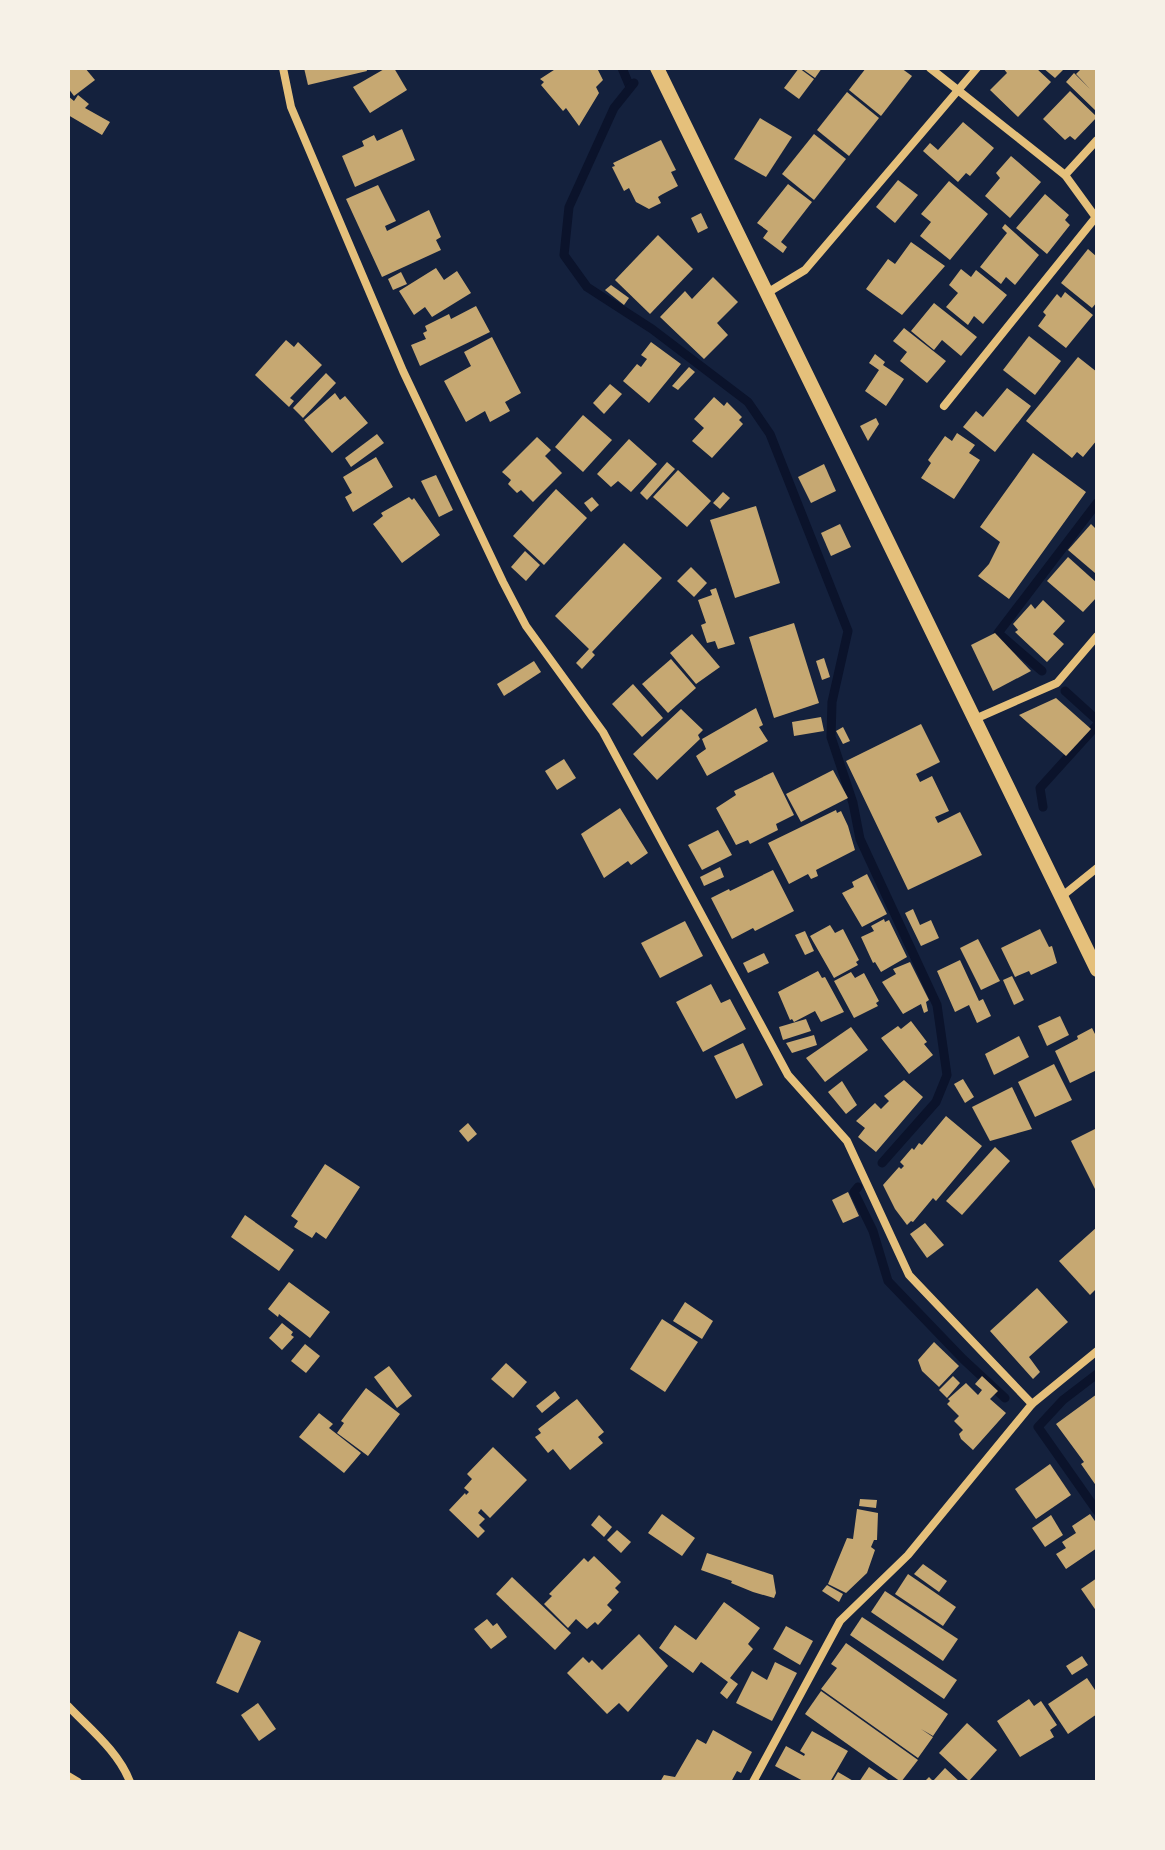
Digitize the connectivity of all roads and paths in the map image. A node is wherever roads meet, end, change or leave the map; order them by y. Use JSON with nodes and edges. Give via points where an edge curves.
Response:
{"nodes":[{"id":1,"x":283,"y":68,"type":"edge"},
{"id":2,"x":657,"y":68,"type":"edge"},
{"id":3,"x":930,"y":68,"type":"edge"},
{"id":4,"x":977,"y":68,"type":"edge"},
{"id":5,"x":957,"y":91,"type":"junction"},
{"id":6,"x":1097,"y":140,"type":"edge"},
{"id":7,"x":1065,"y":175,"type":"junction"},
{"id":8,"x":1096,"y":218,"type":"edge"},
{"id":9,"x":767,"y":293,"type":"junction"},
{"id":10,"x":944,"y":406,"type":"dead end"},
{"id":11,"x":1097,"y":636,"type":"edge"},
{"id":12,"x":975,"y":719,"type":"junction"},
{"id":13,"x":1097,"y":868,"type":"edge"},
{"id":14,"x":1061,"y":897,"type":"junction"},
{"id":15,"x":1097,"y":970,"type":"edge"},
{"id":16,"x":1097,"y":1351,"type":"edge"},
{"id":17,"x":1032,"y":1404,"type":"junction"},
{"id":18,"x":68,"y":1706,"type":"edge"},
{"id":19,"x":68,"y":1776,"type":"edge"},
{"id":20,"x":78,"y":1782,"type":"edge"},
{"id":21,"x":130,"y":1782,"type":"edge"},
{"id":22,"x":753,"y":1782,"type":"edge"}],
"edges":[{"from":1,"to":17,"type":"street","via":[[291,107],[403,371],[526,626],[603,732],[788,1075],[847,1141],[909,1275]]},
{"from":2,"to":9,"type":"street"},
{"from":3,"to":5,"type":"street"},
{"from":4,"to":5,"type":"street"},
{"from":5,"to":7,"type":"street"},
{"from":5,"to":9,"type":"street","via":[[805,270]]},
{"from":6,"to":7,"type":"street"},
{"from":7,"to":8,"type":"street"},
{"from":8,"to":10,"type":"street"},
{"from":9,"to":12,"type":"street"},
{"from":11,"to":12,"type":"street","via":[[1057,683]]},
{"from":12,"to":14,"type":"street"},
{"from":13,"to":14,"type":"street"},
{"from":14,"to":15,"type":"street"},
{"from":16,"to":17,"type":"street"},
{"from":17,"to":22,"type":"street","via":[[908,1555],[840,1621]]},
{"from":18,"to":21,"type":"street","via":[[108,1747]]},
{"from":19,"to":20,"type":"street"}]}
